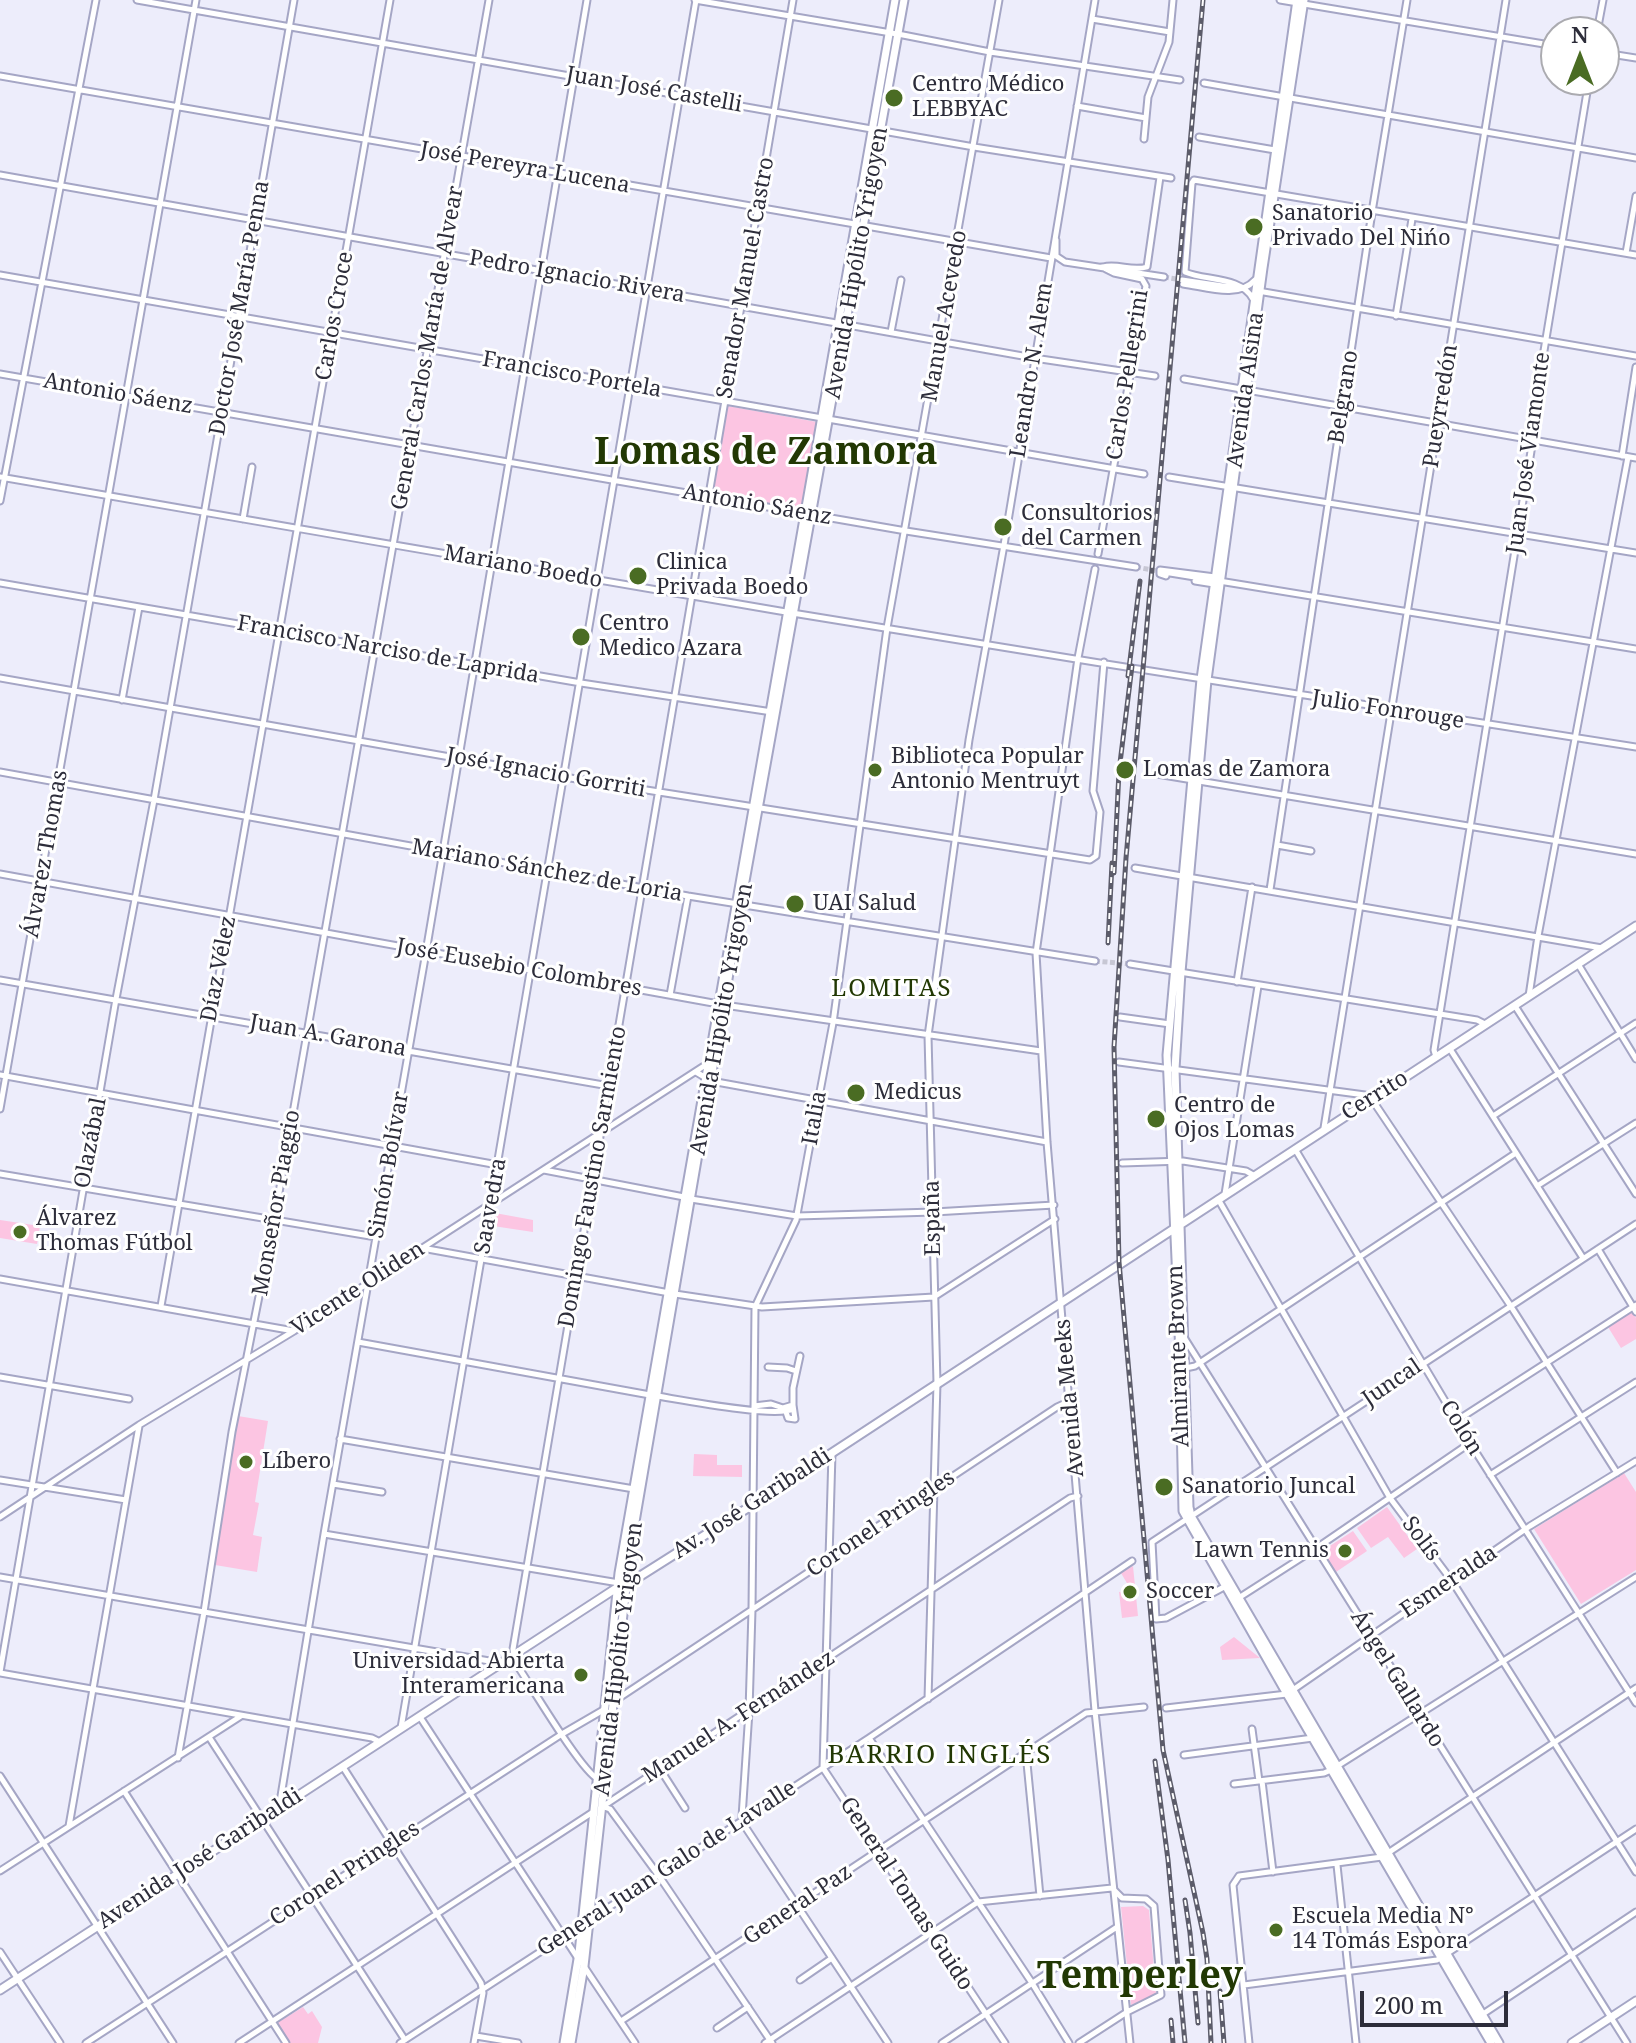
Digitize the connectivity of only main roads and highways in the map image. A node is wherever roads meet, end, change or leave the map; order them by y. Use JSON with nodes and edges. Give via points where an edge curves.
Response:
{"nodes":[{"id":1,"x":895,"y":0,"type":"edge"},
{"id":2,"x":904,"y":0,"type":"edge"},
{"id":3,"x":1300,"y":2,"type":"edge"},
{"id":4,"x":894,"y":33,"type":"junction"},
{"id":5,"x":1285,"y":98,"type":"junction"},
{"id":6,"x":1271,"y":195,"type":"junction"},
{"id":7,"x":1255,"y":294,"type":"junction"},
{"id":8,"x":1193,"y":780,"type":"joint"},
{"id":9,"x":1636,"y":926,"type":"edge"},
{"id":10,"x":1178,"y":972,"type":"junction"},
{"id":11,"x":1171,"y":1069,"type":"junction"},
{"id":12,"x":1177,"y":1226,"type":"junction"},
{"id":13,"x":1062,"y":1302,"type":"joint"},
{"id":14,"x":1183,"y":1369,"type":"junction"},
{"id":15,"x":654,"y":1396,"type":"junction"},
{"id":16,"x":1189,"y":1518,"type":"junction"},
{"id":17,"x":620,"y":1584,"type":"junction"},
{"id":18,"x":1236,"y":1600,"type":"junction"},
{"id":19,"x":1289,"y":1692,"type":"junction"},
{"id":20,"x":400,"y":1729,"type":"joint"},
{"id":21,"x":1334,"y":1768,"type":"junction"},
{"id":22,"x":600,"y":1780,"type":"junction"},
{"id":23,"x":585,"y":1923,"type":"junction"},
{"id":24,"x":0,"y":1990,"type":"edge"},
{"id":25,"x":1636,"y":2001,"type":"edge"},
{"id":26,"x":1479,"y":2016,"type":"junction"},
{"id":27,"x":564,"y":2043,"type":"edge"},
{"id":28,"x":571,"y":2043,"type":"edge"},
{"id":29,"x":1491,"y":2043,"type":"edge"},
{"id":30,"x":1499,"y":2043,"type":"edge"},
{"id":31,"x":1572,"y":2043,"type":"edge"}],
"edges":[{"from":1,"to":4,"type":"main road","name":"Avenida Hipólito Yrigoyen"},
{"from":2,"to":4,"type":"main road","name":"Avenida Hipólito Yrigoyen"},
{"from":3,"to":5,"type":"main road","name":"Avenida Alsina"},
{"from":4,"to":15,"type":"main road","name":"Avenida Hipólito Yrigoyen"},
{"from":5,"to":6,"type":"main road","name":"Avenida Alsina"},
{"from":5,"to":6,"type":"main road","name":"Avenida Alsina"},
{"from":6,"to":7,"type":"main road","name":"Avenida Alsina"},
{"from":6,"to":7,"type":"main road","name":"Avenida Alsina"},
{"from":7,"to":8,"type":"main road","name":"Avenida Alsina"},
{"from":8,"to":10,"type":"main road","name":"Almirante Brown"},
{"from":9,"to":12,"type":"main road","name":"Cerrito"},
{"from":10,"to":11,"type":"main road","name":"Almirante Brown"},
{"from":10,"to":11,"type":"main road","name":"Almirante Brown","via":[[1170,1024]]},
{"from":11,"to":12,"type":"main road","name":"Almirante Brown"},
{"from":12,"to":13,"type":"main road","name":"Cerrito"},
{"from":12,"to":14,"type":"main road","name":"Almirante Brown"},
{"from":12,"to":14,"type":"main road","name":"Almirante Brown"},
{"from":13,"to":17,"type":"main road","name":"Av. José Garibaldi","via":[[754,1504]]},
{"from":14,"to":16,"type":"main road","name":"Almirante Brown"},
{"from":15,"to":17,"type":"main road","name":"Avenida Hipólito Yrigoyen"},
{"from":15,"to":17,"type":"main road","name":"Avenida Hipólito Yrigoyen"},
{"from":16,"to":18,"type":"main road","name":"Almirante Brown"},
{"from":16,"to":18,"type":"main road","name":"Almirante Brown"},
{"from":17,"to":20,"type":"main road","name":"Av. José Garibaldi"},
{"from":17,"to":22,"type":"main road","name":"Avenida Hipólito Yrigoyen"},
{"from":17,"to":22,"type":"main road","name":"Avenida Hipólito Yrigoyen","via":[[613,1699]]},
{"from":18,"to":19,"type":"main road","name":"Almirante Brown"},
{"from":19,"to":21,"type":"main road","name":"Almirante Brown"},
{"from":19,"to":21,"type":"main road","name":"Almirante Brown"},
{"from":20,"to":24,"type":"main road","name":"Avenida José Garibaldi"},
{"from":21,"to":26,"type":"main road","name":"Almirante Brown"},
{"from":22,"to":23,"type":"main road","name":"Avenida Hipólito Yrigoyen"},
{"from":22,"to":23,"type":"main road","name":"Avenida Hipólito Yrigoyen"},
{"from":23,"to":27,"type":"main road","name":"Avenida Hipólito Yrigoyen"},
{"from":23,"to":28,"type":"main road","name":"Avenida Hipólito Yrigoyen"},
{"from":25,"to":31,"type":"main road"},
{"from":26,"to":29,"type":"main road","name":"Almirante Brown"},
{"from":26,"to":30,"type":"main road","name":"Almirante Brown"}]}
